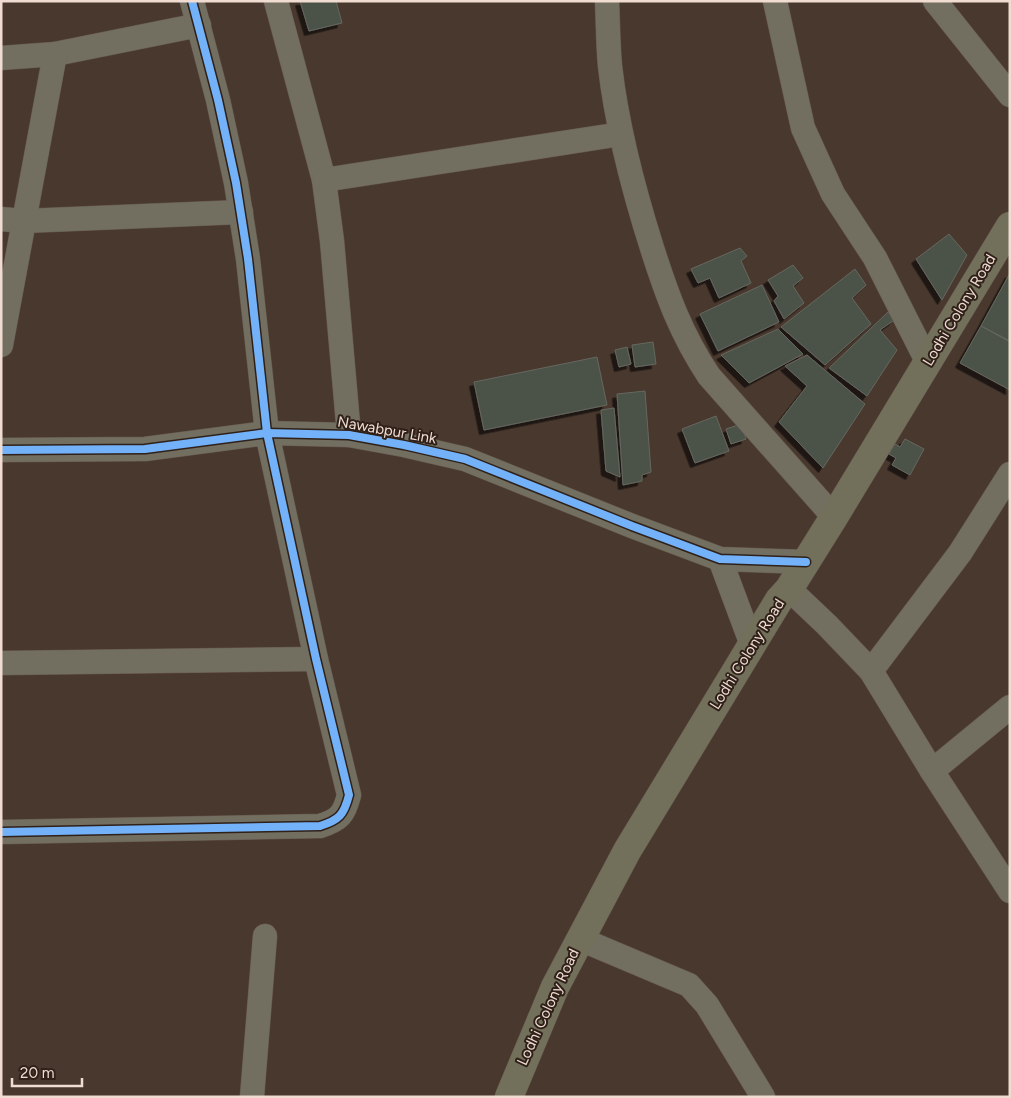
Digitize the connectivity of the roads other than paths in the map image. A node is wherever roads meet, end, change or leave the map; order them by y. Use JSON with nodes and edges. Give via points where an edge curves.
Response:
{"nodes":[{"id":1,"x":192,"y":1,"type":"edge"},
{"id":2,"x":276,"y":1,"type":"edge"},
{"id":3,"x":607,"y":1,"type":"edge"},
{"id":4,"x":775,"y":1,"type":"edge"},
{"id":5,"x":935,"y":1,"type":"edge"},
{"id":6,"x":199,"y":26,"type":"junction"},
{"id":7,"x":55,"y":54,"type":"junction"},
{"id":8,"x":1,"y":58,"type":"edge"},
{"id":9,"x":1010,"y":95,"type":"edge"},
{"id":10,"x":621,"y":134,"type":"junction"},
{"id":11,"x":324,"y":180,"type":"junction"},
{"id":12,"x":241,"y":212,"type":"junction"},
{"id":13,"x":1,"y":219,"type":"edge"},
{"id":14,"x":24,"y":221,"type":"junction"},
{"id":15,"x":1010,"y":226,"type":"edge"},
{"id":16,"x":1,"y":345,"type":"edge"},
{"id":17,"x":928,"y":363,"type":"junction"},
{"id":18,"x":267,"y":433,"type":"junction"},
{"id":19,"x":349,"y":435,"type":"junction"},
{"id":20,"x":1,"y":450,"type":"edge"},
{"id":21,"x":1010,"y":474,"type":"edge"},
{"id":22,"x":834,"y":517,"type":"junction"},
{"id":23,"x":720,"y":559,"type":"junction"},
{"id":24,"x":806,"y":562,"type":"junction"},
{"id":25,"x":789,"y":589,"type":"junction"},
{"id":26,"x":752,"y":645,"type":"junction"},
{"id":27,"x":316,"y":659,"type":"junction"},
{"id":28,"x":1,"y":663,"type":"edge"},
{"id":29,"x":871,"y":671,"type":"junction"},
{"id":30,"x":1010,"y":708,"type":"edge"},
{"id":31,"x":932,"y":772,"type":"junction"},
{"id":32,"x":1,"y":832,"type":"edge"},
{"id":33,"x":1010,"y":891,"type":"edge"},
{"id":34,"x":265,"y":936,"type":"dead end"},
{"id":35,"x":580,"y":938,"type":"junction"},
{"id":36,"x":252,"y":1097,"type":"edge"},
{"id":37,"x":509,"y":1097,"type":"edge"},
{"id":38,"x":763,"y":1097,"type":"edge"}],
"edges":[{"from":1,"to":6,"type":"street"},
{"from":2,"to":11,"type":"street"},
{"from":3,"to":10,"type":"street","via":[[610,65]]},
{"from":4,"to":17,"type":"street","via":[[803,128],[833,194],[875,258]]},
{"from":5,"to":9,"type":"street"},
{"from":6,"to":7,"type":"street"},
{"from":6,"to":12,"type":"street"},
{"from":7,"to":8,"type":"street"},
{"from":7,"to":14,"type":"street"},
{"from":10,"to":11,"type":"street"},
{"from":10,"to":22,"type":"street","via":[[639,208],[677,318],[693,351],[709,376]]},
{"from":11,"to":19,"type":"street"},
{"from":12,"to":14,"type":"street"},
{"from":12,"to":18,"type":"street"},
{"from":13,"to":14,"type":"street"},
{"from":14,"to":16,"type":"street"},
{"from":15,"to":17,"type":"main road","name":"Lodhi Colony Road"},
{"from":17,"to":22,"type":"main road","name":"Lodhi Colony Road"},
{"from":18,"to":19,"type":"street","name":"Nawabpur Link"},
{"from":18,"to":20,"type":"street","name":"Nawabpur Link","via":[[145,449]]},
{"from":18,"to":27,"type":"street"},
{"from":19,"to":23,"type":"street","name":"Nawabpur Link","via":[[465,459]]},
{"from":21,"to":29,"type":"street","via":[[960,553]]},
{"from":22,"to":24,"type":"main road","name":"Lodhi Colony Road"},
{"from":23,"to":24,"type":"street","name":"Nawabpur Link"},
{"from":23,"to":26,"type":"street"},
{"from":24,"to":25,"type":"main road","name":"Lodhi Colony Road"},
{"from":25,"to":26,"type":"main road","name":"Lodhi Colony Road"},
{"from":25,"to":29,"type":"street"},
{"from":26,"to":35,"type":"main road","name":"Lodhi Colony Road","via":[[626,851]]},
{"from":27,"to":28,"type":"street"},
{"from":27,"to":32,"type":"street","via":[[349,795],[342,815],[331,822],[320,826]]},
{"from":29,"to":31,"type":"street"},
{"from":30,"to":31,"type":"street"},
{"from":31,"to":33,"type":"street"},
{"from":34,"to":36,"type":"street"},
{"from":35,"to":37,"type":"main road","name":"Lodhi Colony Road","via":[[555,987]]},
{"from":35,"to":38,"type":"street","via":[[689,985],[706,1005]]}]}
